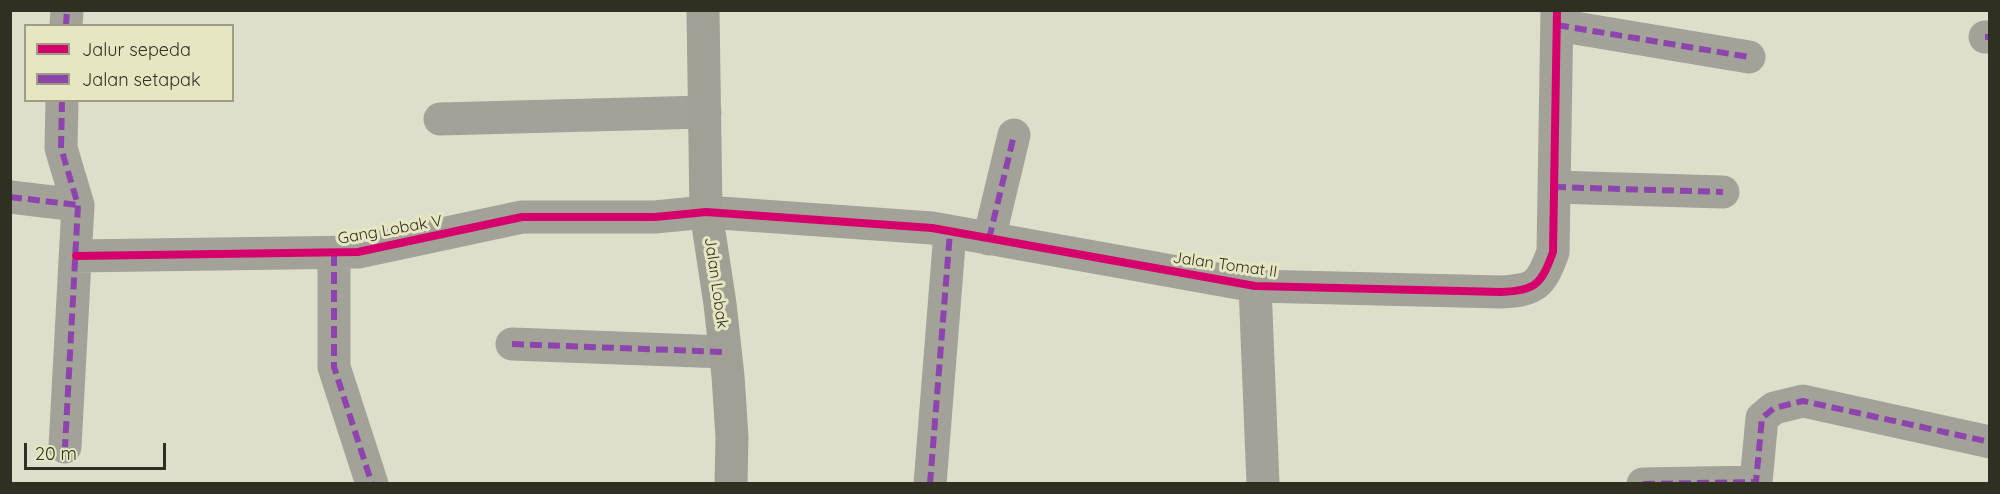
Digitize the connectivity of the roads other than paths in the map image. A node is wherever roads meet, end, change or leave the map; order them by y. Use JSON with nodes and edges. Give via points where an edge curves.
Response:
{"nodes":[{"id":1,"x":703,"y":10,"type":"edge"},
{"id":2,"x":1557,"y":18,"type":"edge"},
{"id":3,"x":1749,"y":57,"type":"dead end"},
{"id":4,"x":62,"y":102,"type":"edge"},
{"id":5,"x":705,"y":112,"type":"junction"},
{"id":6,"x":440,"y":119,"type":"dead end"},
{"id":7,"x":1014,"y":135,"type":"dead end"},
{"id":8,"x":1554,"y":187,"type":"junction"},
{"id":9,"x":1723,"y":192,"type":"dead end"},
{"id":10,"x":10,"y":197,"type":"edge"},
{"id":11,"x":78,"y":205,"type":"junction"},
{"id":12,"x":706,"y":212,"type":"junction"},
{"id":13,"x":950,"y":232,"type":"junction"},
{"id":14,"x":989,"y":239,"type":"junction"},
{"id":15,"x":334,"y":254,"type":"junction"},
{"id":16,"x":76,"y":256,"type":"junction"},
{"id":17,"x":1255,"y":286,"type":"junction"},
{"id":18,"x":512,"y":344,"type":"dead end"},
{"id":19,"x":725,"y":352,"type":"junction"},
{"id":20,"x":1989,"y":442,"type":"edge"},
{"id":21,"x":65,"y":447,"type":"dead end"},
{"id":22,"x":372,"y":483,"type":"edge"},
{"id":23,"x":731,"y":483,"type":"edge"},
{"id":24,"x":930,"y":483,"type":"edge"},
{"id":25,"x":1263,"y":483,"type":"edge"},
{"id":26,"x":1643,"y":483,"type":"edge"},
{"id":27,"x":1756,"y":483,"type":"edge"}],
"edges":[{"from":1,"to":5,"type":"street","name":"Jalan Lobak"},
{"from":2,"to":3,"type":"street"},
{"from":2,"to":8,"type":"street","name":"Jalan Tomat II"},
{"from":4,"to":11,"type":"street","via":[[61,148]]},
{"from":5,"to":6,"type":"street"},
{"from":5,"to":12,"type":"street","name":"Jalan Lobak"},
{"from":7,"to":14,"type":"street"},
{"from":8,"to":9,"type":"street"},
{"from":8,"to":17,"type":"street","name":"Jalan Tomat II","via":[[1553,252],[1538,284],[1522,291]]},
{"from":10,"to":11,"type":"street"},
{"from":11,"to":16,"type":"street"},
{"from":12,"to":13,"type":"street","name":"Jalan Tomat II"},
{"from":12,"to":15,"type":"street","name":"Gang Lobak V","via":[[655,217],[522,217]]},
{"from":12,"to":19,"type":"street","name":"Jalan Lobak"},
{"from":13,"to":14,"type":"street","name":"Jalan Tomat II"},
{"from":13,"to":24,"type":"street"},
{"from":14,"to":17,"type":"street","name":"Jalan Tomat II"},
{"from":15,"to":16,"type":"street","name":"Gang Lobak V"},
{"from":15,"to":22,"type":"street","via":[[334,367]]},
{"from":16,"to":21,"type":"street"},
{"from":17,"to":25,"type":"street"},
{"from":18,"to":19,"type":"street"},
{"from":19,"to":23,"type":"street","name":"Jalan Lobak","via":[[732,437]]},
{"from":20,"to":27,"type":"street","via":[[1803,401],[1774,408],[1762,418]]},
{"from":26,"to":27,"type":"street"}]}
